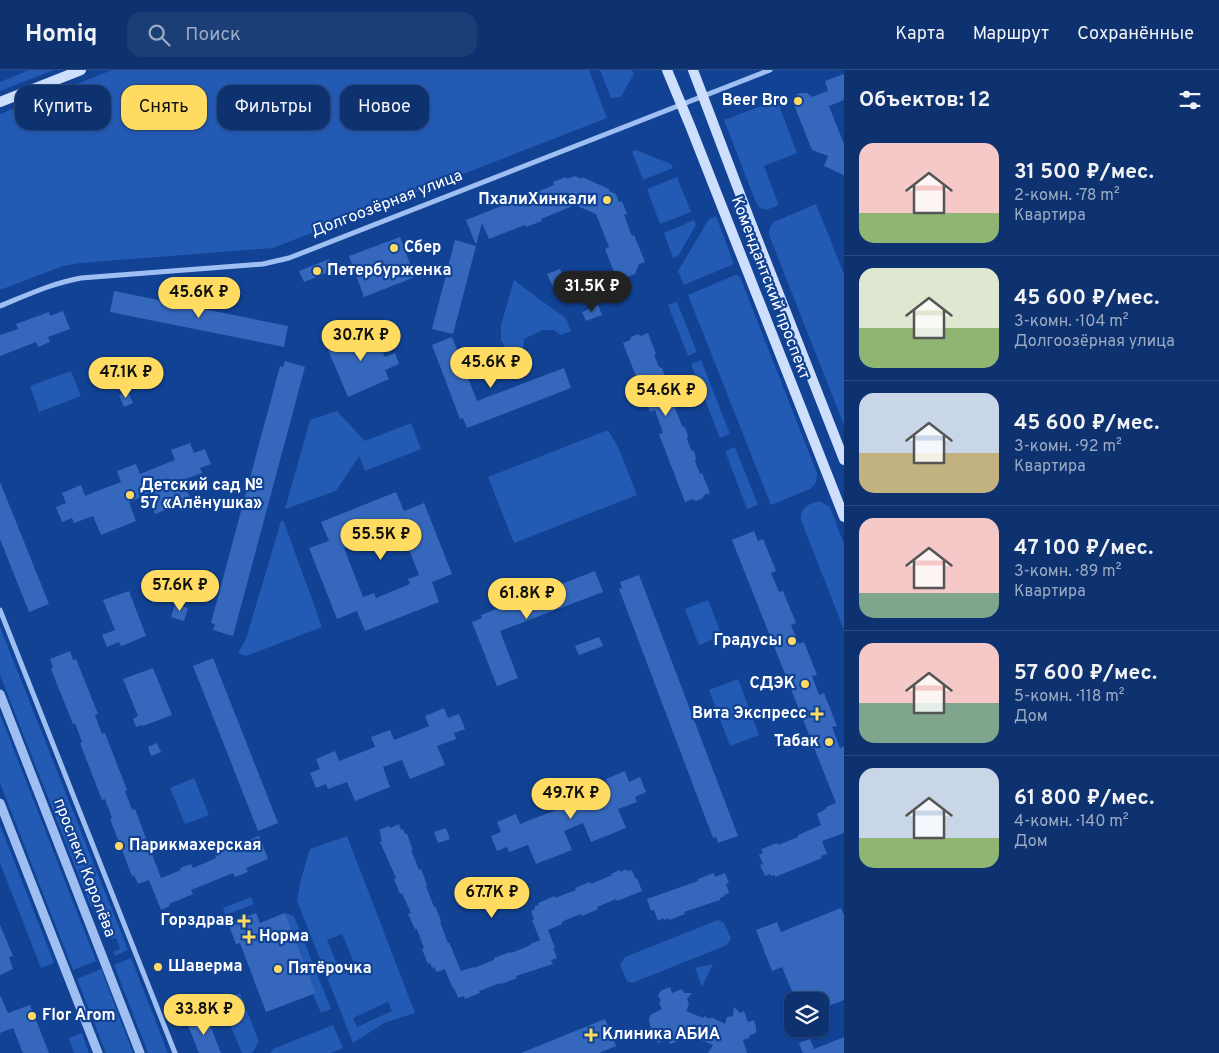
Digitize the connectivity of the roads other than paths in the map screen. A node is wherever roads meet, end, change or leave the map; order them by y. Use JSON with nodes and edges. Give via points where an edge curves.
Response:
{"nodes":[{"id":1,"x":81,"y":70,"type":"edge"},
{"id":2,"x":667,"y":70,"type":"edge"},
{"id":3,"x":693,"y":70,"type":"edge"},
{"id":4,"x":770,"y":70,"type":"edge"},
{"id":5,"x":703,"y":96,"type":"junction"},
{"id":6,"x":0,"y":102,"type":"edge"},
{"id":7,"x":682,"y":105,"type":"junction"},
{"id":8,"x":0,"y":306,"type":"edge"},
{"id":9,"x":844,"y":460,"type":"edge"},
{"id":10,"x":844,"y":517,"type":"edge"},
{"id":11,"x":0,"y":610,"type":"edge"},
{"id":12,"x":0,"y":694,"type":"edge"},
{"id":13,"x":0,"y":804,"type":"edge"},
{"id":14,"x":98,"y":1053,"type":"edge"},
{"id":15,"x":140,"y":1053,"type":"edge"},
{"id":16,"x":176,"y":1053,"type":"edge"}],
"edges":[{"from":1,"to":6,"type":"main road"},
{"from":2,"to":7,"type":"main road","name":"Комендантский проспект"},
{"from":3,"to":5,"type":"main road","name":"Комендантский проспект"},
{"from":4,"to":5,"type":"street","name":"Долгоозёрная улица"},
{"from":5,"to":7,"type":"street","name":"Долгоозёрная улица"},
{"from":5,"to":9,"type":"main road","name":"Комендантский проспект"},
{"from":7,"to":8,"type":"street","name":"Долгоозёрная улица","via":[[289,258],[263,264],[67,280]]},
{"from":7,"to":10,"type":"main road","name":"Комендантский проспект"},
{"from":11,"to":16,"type":"street"},
{"from":12,"to":15,"type":"street","name":"проспект Королёва"},
{"from":13,"to":14,"type":"street"}]}
